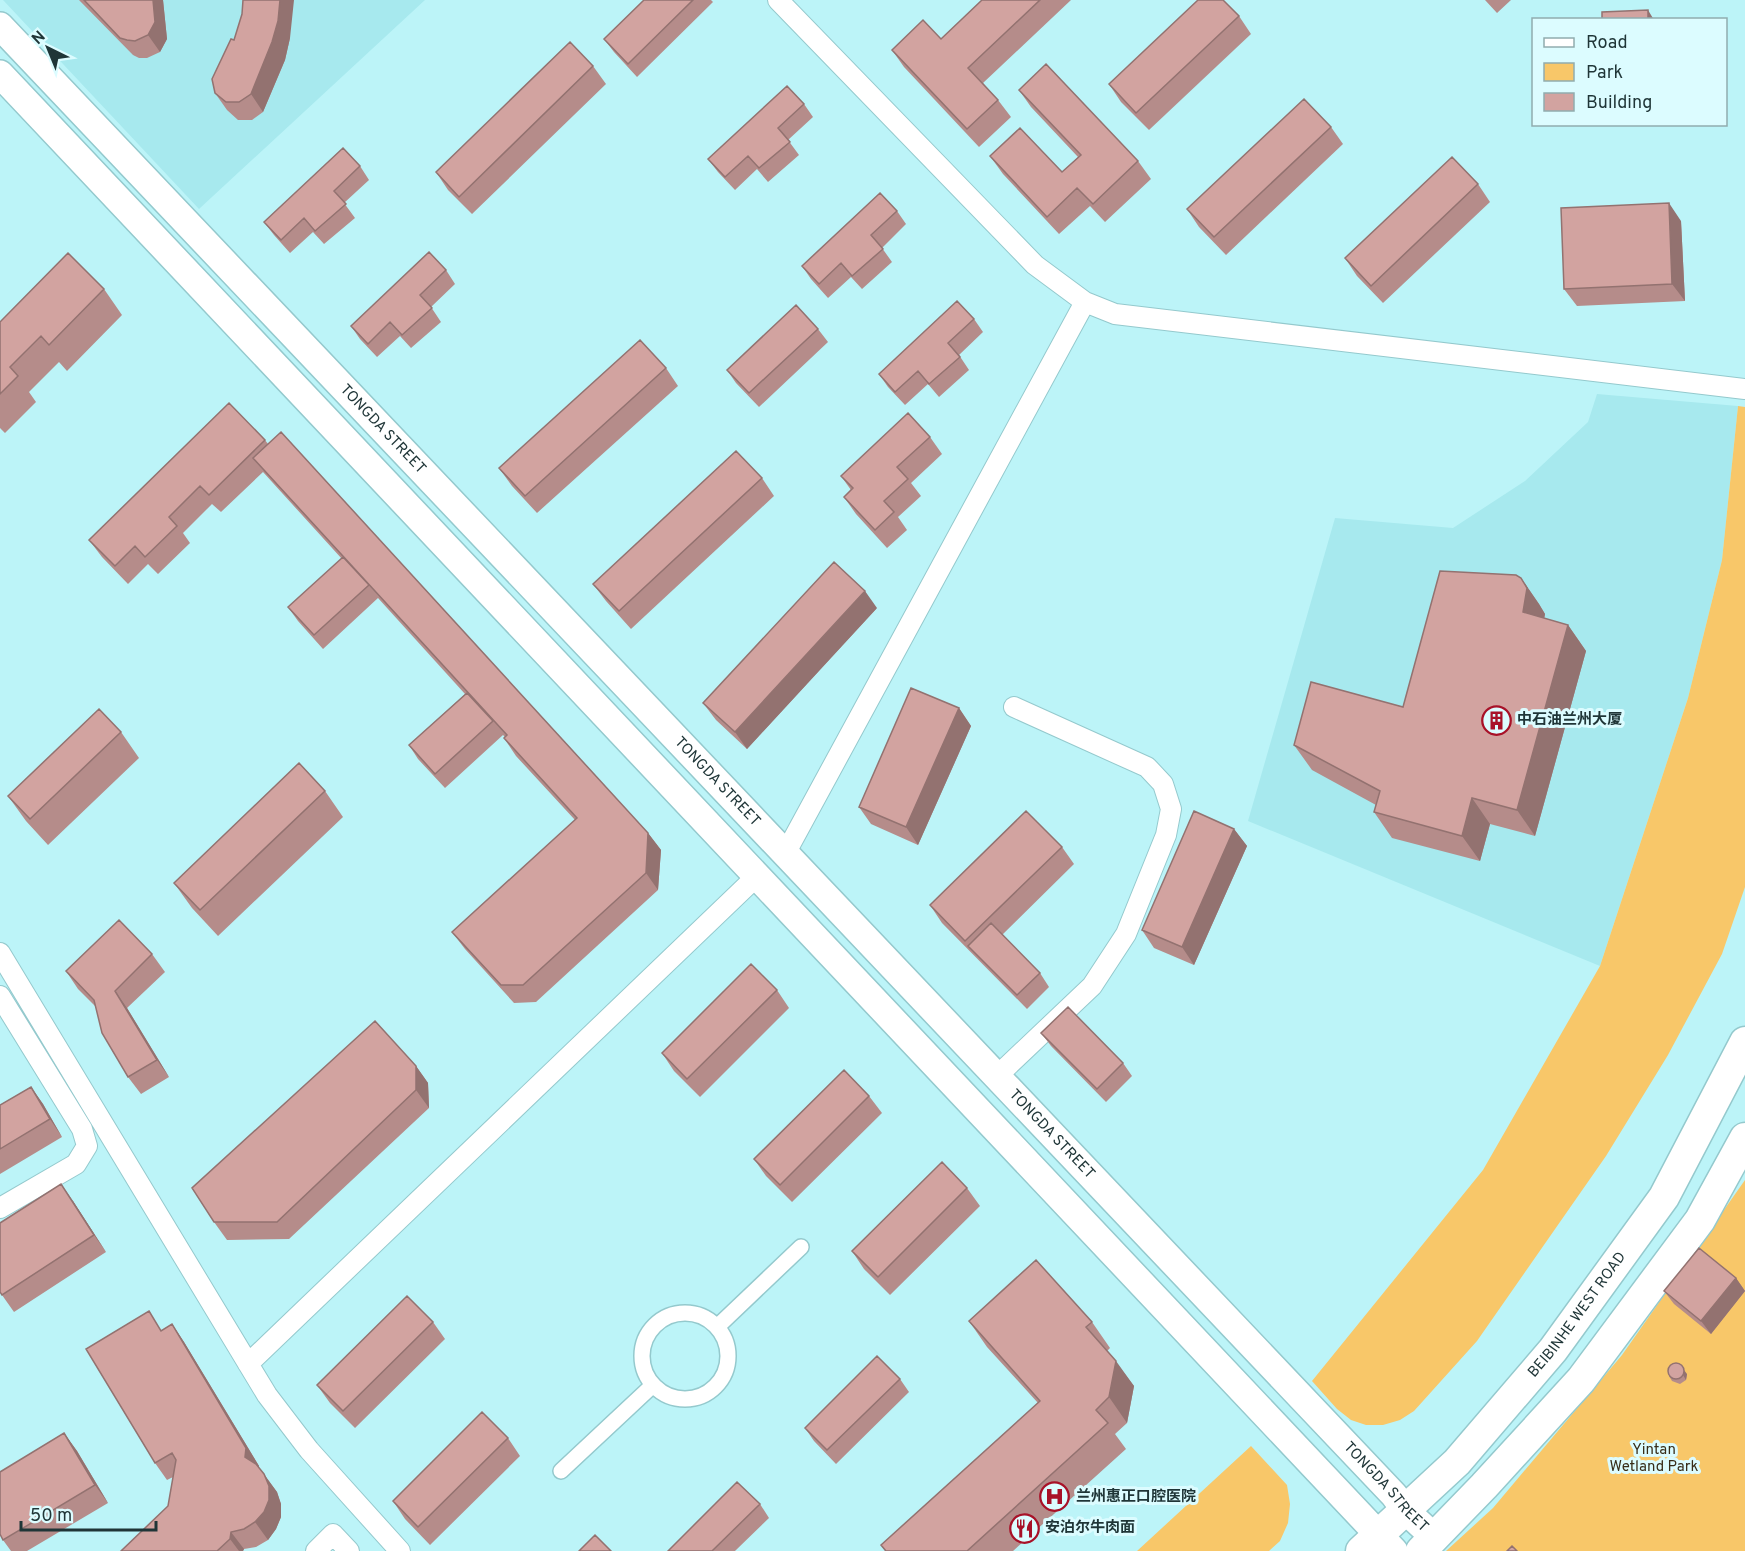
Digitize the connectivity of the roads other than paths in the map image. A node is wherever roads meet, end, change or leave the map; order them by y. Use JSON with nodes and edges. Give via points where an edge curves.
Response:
{"nodes":[{"id":1,"x":778,"y":0,"type":"edge"},
{"id":2,"x":0,"y":26,"type":"edge"},
{"id":3,"x":0,"y":74,"type":"edge"},
{"id":4,"x":1085,"y":302,"type":"junction"},
{"id":5,"x":1745,"y":389,"type":"edge"},
{"id":6,"x":1014,"y":707,"type":"dead end"},
{"id":7,"x":785,"y":854,"type":"junction"},
{"id":8,"x":757,"y":876,"type":"junction"},
{"id":9,"x":0,"y":953,"type":"edge"},
{"id":10,"x":0,"y":996,"type":"edge"},
{"id":11,"x":1745,"y":1042,"type":"edge"},
{"id":12,"x":996,"y":1077,"type":"junction"},
{"id":13,"x":1745,"y":1138,"type":"edge"},
{"id":14,"x":0,"y":1208,"type":"edge"},
{"id":15,"x":801,"y":1247,"type":"dead end"},
{"id":16,"x":717,"y":1327,"type":"junction"},
{"id":17,"x":248,"y":1365,"type":"junction"},
{"id":18,"x":653,"y":1385,"type":"junction"},
{"id":19,"x":561,"y":1471,"type":"dead end"},
{"id":20,"x":1405,"y":1510,"type":"junction"},
{"id":21,"x":1428,"y":1544,"type":"edge"},
{"id":22,"x":1378,"y":1545,"type":"edge"},
{"id":23,"x":316,"y":1551,"type":"edge"},
{"id":24,"x":349,"y":1551,"type":"edge"},
{"id":25,"x":400,"y":1551,"type":"edge"}],
"edges":[{"from":1,"to":4,"type":"street","via":[[1035,265]]},
{"from":2,"to":7,"type":"main road","name":"TONGDA STREET"},
{"from":3,"to":8,"type":"main road"},
{"from":4,"to":5,"type":"street","via":[[1114,314]]},
{"from":4,"to":7,"type":"street"},
{"from":6,"to":12,"type":"street","via":[[1147,767],[1163,784],[1171,808],[1166,835],[1126,934],[1092,986]]},
{"from":7,"to":12,"type":"main road","name":"TONGDA STREET"},
{"from":8,"to":17,"type":"street"},
{"from":8,"to":22,"type":"main road"},
{"from":9,"to":17,"type":"street"},
{"from":10,"to":14,"type":"street","via":[[82,1129],[87,1146],[76,1164]]},
{"from":11,"to":20,"type":"main road","name":"BEIBINHE WEST ROAD","via":[[1664,1197],[1560,1340],[1457,1462]]},
{"from":12,"to":20,"type":"main road","name":"TONGDA STREET"},
{"from":13,"to":21,"type":"main road","via":[[1700,1220],[1581,1380]]},
{"from":15,"to":16,"type":"street"},
{"from":16,"to":18,"type":"street","via":[[704,1317],[687,1313],[671,1315],[656,1324],[646,1338],[642,1354]]},
{"from":16,"to":18,"type":"street","via":[[726,1341],[728,1358],[724,1375],[714,1388],[700,1397],[683,1399],[667,1395]]},
{"from":17,"to":25,"type":"street","via":[[309,1450]]},
{"from":18,"to":19,"type":"street"},
{"from":20,"to":21,"type":"main road","name":"TONGDA STREET"},
{"from":20,"to":22,"type":"main road","name":"BEIBINHE WEST ROAD"},
{"from":23,"to":24,"type":"street","via":[[333,1534]]}]}
